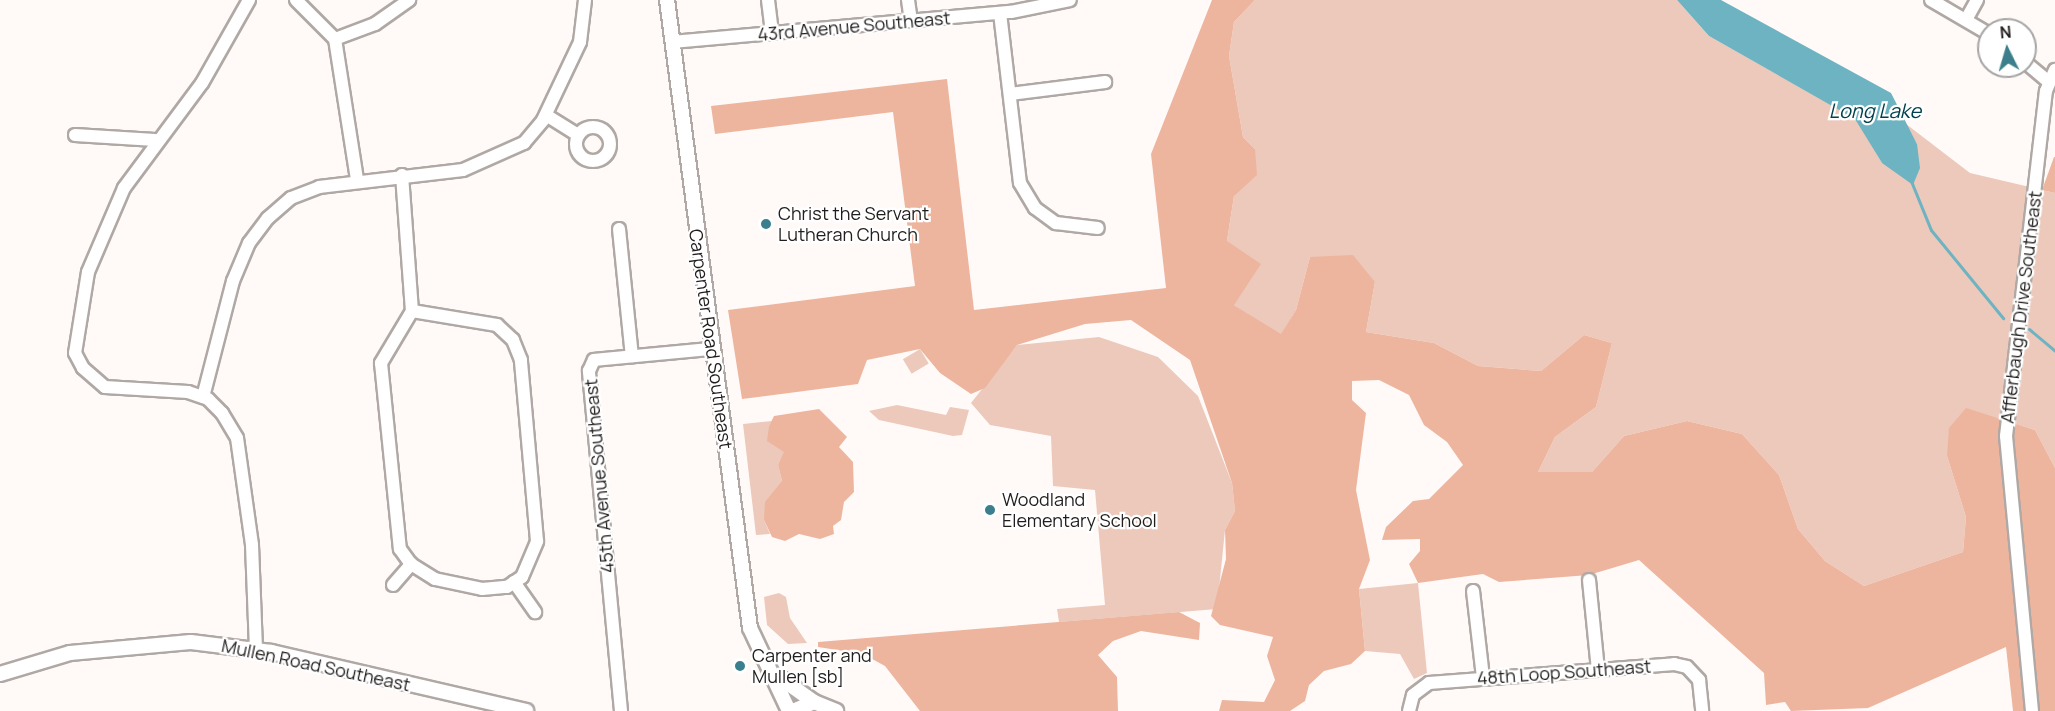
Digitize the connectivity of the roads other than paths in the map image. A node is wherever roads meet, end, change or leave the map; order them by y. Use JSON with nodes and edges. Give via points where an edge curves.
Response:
{"nodes":[{"id":1,"x":249,"y":0,"type":"edge"},
{"id":2,"x":297,"y":0,"type":"edge"},
{"id":3,"x":409,"y":0,"type":"edge"},
{"id":4,"x":585,"y":0,"type":"edge"},
{"id":5,"x":667,"y":0,"type":"edge"},
{"id":6,"x":768,"y":0,"type":"edge"},
{"id":7,"x":908,"y":0,"type":"edge"},
{"id":8,"x":1070,"y":0,"type":"edge"},
{"id":9,"x":1931,"y":0,"type":"edge"},
{"id":10,"x":1977,"y":0,"type":"edge"},
{"id":11,"x":1000,"y":13,"type":"junction"},
{"id":12,"x":1967,"y":18,"type":"junction"},
{"id":13,"x":910,"y":21,"type":"junction"},
{"id":14,"x":1977,"y":25,"type":"edge"},
{"id":15,"x":772,"y":33,"type":"junction"},
{"id":16,"x":335,"y":39,"type":"junction"},
{"id":17,"x":672,"y":42,"type":"junction"},
{"id":18,"x":2055,"y":70,"type":"edge"},
{"id":19,"x":2037,"y":72,"type":"edge"},
{"id":20,"x":1105,"y":81,"type":"dead end"},
{"id":21,"x":2049,"y":82,"type":"junction"},
{"id":22,"x":1010,"y":94,"type":"junction"},
{"id":23,"x":546,"y":115,"type":"junction"},
{"id":24,"x":75,"y":135,"type":"dead end"},
{"id":25,"x":578,"y":135,"type":"dead end"},
{"id":26,"x":154,"y":140,"type":"junction"},
{"id":27,"x":402,"y":175,"type":"junction"},
{"id":28,"x":357,"y":179,"type":"junction"},
{"id":29,"x":1098,"y":228,"type":"dead end"},
{"id":30,"x":619,"y":229,"type":"dead end"},
{"id":31,"x":412,"y":311,"type":"junction"},
{"id":32,"x":711,"y":349,"type":"junction"},
{"id":33,"x":632,"y":356,"type":"junction"},
{"id":34,"x":203,"y":397,"type":"junction"},
{"id":35,"x":411,"y":564,"type":"junction"},
{"id":36,"x":1589,"y":580,"type":"dead end"},
{"id":37,"x":514,"y":582,"type":"junction"},
{"id":38,"x":393,"y":585,"type":"dead end"},
{"id":39,"x":1473,"y":591,"type":"dead end"},
{"id":40,"x":535,"y":612,"type":"dead end"},
{"id":41,"x":256,"y":649,"type":"junction"},
{"id":42,"x":1598,"y":670,"type":"junction"},
{"id":43,"x":774,"y":672,"type":"junction"},
{"id":44,"x":0,"y":674,"type":"edge"},
{"id":45,"x":1483,"y":678,"type":"junction"},
{"id":46,"x":814,"y":702,"type":"junction"},
{"id":47,"x":526,"y":711,"type":"edge"},
{"id":48,"x":621,"y":711,"type":"edge"},
{"id":49,"x":791,"y":711,"type":"edge"},
{"id":50,"x":836,"y":711,"type":"edge"},
{"id":51,"x":1409,"y":711,"type":"edge"},
{"id":52,"x":1702,"y":711,"type":"edge"},
{"id":53,"x":2032,"y":711,"type":"edge"}],
"edges":[{"from":1,"to":26,"type":"street","via":[[202,83]]},
{"from":2,"to":16,"type":"street"},
{"from":3,"to":16,"type":"street","via":[[375,24]]},
{"from":4,"to":23,"type":"street","via":[[580,42]]},
{"from":5,"to":17,"type":"street","name":"Carpenter Road Southeast"},
{"from":6,"to":15,"type":"street"},
{"from":7,"to":13,"type":"street"},
{"from":8,"to":11,"type":"street","name":"43rd Avenue Southeast"},
{"from":9,"to":12,"type":"street"},
{"from":10,"to":12,"type":"street"},
{"from":11,"to":13,"type":"street","name":"43rd Avenue Southeast"},
{"from":11,"to":22,"type":"street"},
{"from":12,"to":14,"type":"street"},
{"from":13,"to":15,"type":"street","name":"43rd Avenue Southeast"},
{"from":15,"to":17,"type":"street","name":"43rd Avenue Southeast"},
{"from":16,"to":28,"type":"street"},
{"from":17,"to":32,"type":"street","name":"Carpenter Road Southeast"},
{"from":18,"to":21,"type":"street","name":"Afflerbaugh Drive Southeast"},
{"from":19,"to":21,"type":"street"},
{"from":20,"to":22,"type":"street"},
{"from":21,"to":53,"type":"street","name":"Afflerbaugh Drive Southeast","via":[[2006,436]]},
{"from":22,"to":29,"type":"street","via":[[1020,183],[1035,208],[1056,223]]},
{"from":23,"to":25,"type":"street"},
{"from":23,"to":27,"type":"street","via":[[524,143],[501,158],[464,170]]},
{"from":24,"to":26,"type":"street"},
{"from":26,"to":34,"type":"street","via":[[102,233],[87,272],[75,353],[83,368],[105,387]]},
{"from":27,"to":28,"type":"street"},
{"from":27,"to":31,"type":"street"},
{"from":28,"to":34,"type":"street","via":[[291,198],[249,243],[233,281]]},
{"from":30,"to":33,"type":"street"},
{"from":31,"to":35,"type":"street","via":[[381,363],[395,528]]},
{"from":31,"to":37,"type":"street","via":[[497,325],[513,340],[521,360],[537,542]]},
{"from":32,"to":33,"type":"street","name":"45th Avenue Southeast"},
{"from":32,"to":43,"type":"street","name":"Carpenter Road Southeast","via":[[750,628]]},
{"from":33,"to":48,"type":"street","name":"45th Avenue Southeast","via":[[594,360],[589,371]]},
{"from":34,"to":41,"type":"street","via":[[222,413],[237,438],[252,545]]},
{"from":35,"to":37,"type":"street","via":[[459,586],[507,587]]},
{"from":35,"to":38,"type":"street"},
{"from":36,"to":42,"type":"street"},
{"from":37,"to":40,"type":"street"},
{"from":39,"to":45,"type":"street"},
{"from":41,"to":44,"type":"street","name":"Mullen Road Southeast","via":[[191,642],[125,645],[70,653]]},
{"from":41,"to":47,"type":"street","name":"Mullen Road Southeast"},
{"from":42,"to":45,"type":"street","name":"48th Loop Southeast"},
{"from":42,"to":52,"type":"street","name":"48th Loop Southeast","via":[[1687,667],[1699,680]]},
{"from":43,"to":46,"type":"street","name":"Carpenter Road Southeast"},
{"from":43,"to":49,"type":"street","name":"Carpenter Road Southeast"},
{"from":45,"to":51,"type":"street","name":"48th Loop Southeast","via":[[1429,682],[1413,695]]},
{"from":46,"to":49,"type":"street"},
{"from":46,"to":50,"type":"street","name":"Carpenter Road Southeast"}]}
